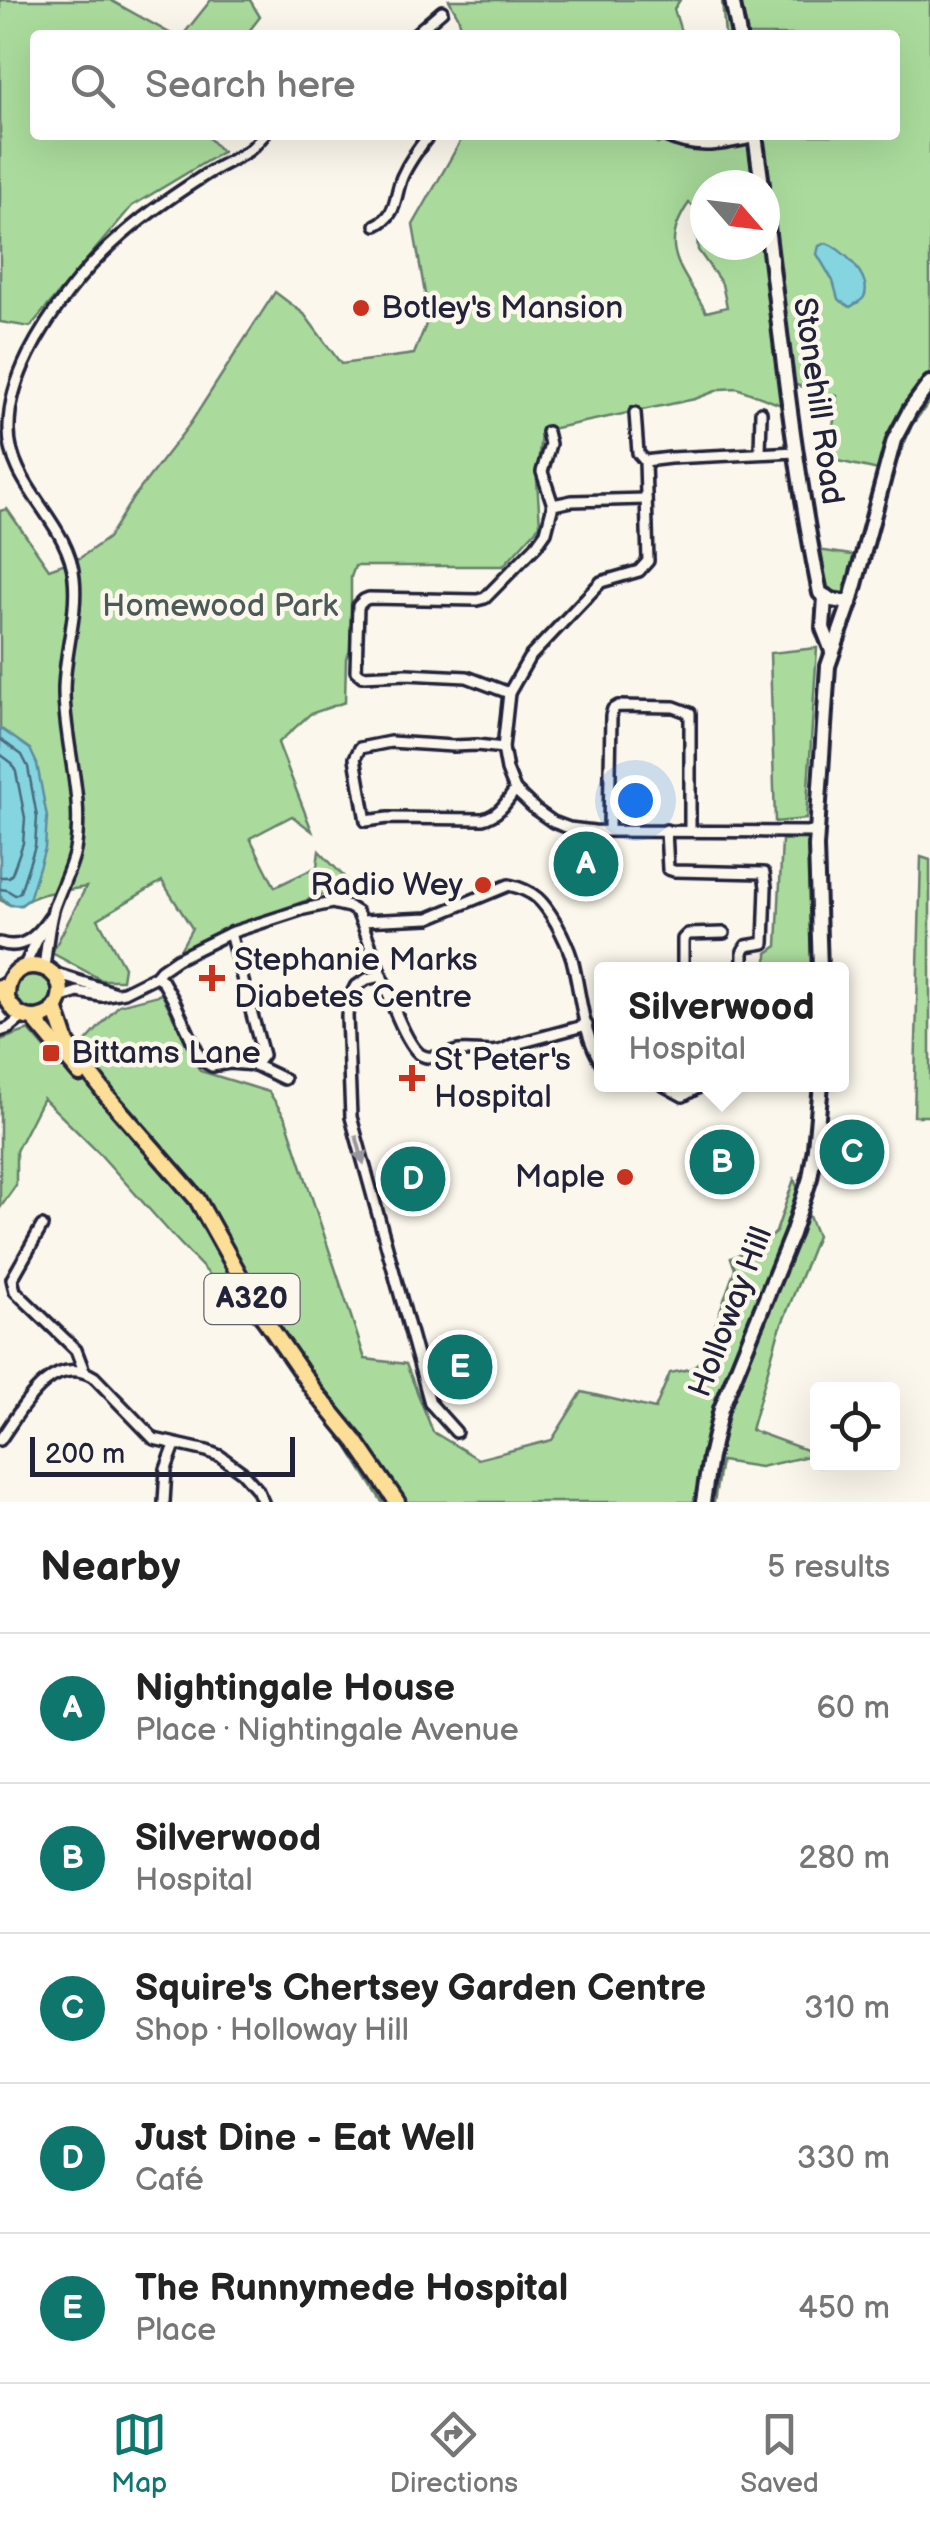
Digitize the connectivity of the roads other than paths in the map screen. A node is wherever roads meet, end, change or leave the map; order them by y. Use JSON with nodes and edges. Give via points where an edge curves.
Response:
{"nodes":[{"id":1,"x":732,"y":0,"type":"edge"},
{"id":2,"x":442,"y":11,"type":"dead end"},
{"id":3,"x":420,"y":30,"type":"edge"},
{"id":4,"x":738,"y":30,"type":"edge"},
{"id":5,"x":259,"y":140,"type":"edge"},
{"id":6,"x":425,"y":140,"type":"edge"},
{"id":7,"x":675,"y":140,"type":"edge"},
{"id":8,"x":740,"y":140,"type":"edge"},
{"id":9,"x":756,"y":140,"type":"edge"},
{"id":10,"x":760,"y":170,"type":"edge"},
{"id":11,"x":376,"y":225,"type":"dead end"},
{"id":12,"x":771,"y":260,"type":"edge"},
{"id":13,"x":930,"y":384,"type":"edge"},
{"id":14,"x":761,"y":412,"type":"dead end"},
{"id":15,"x":635,"y":413,"type":"dead end"},
{"id":16,"x":547,"y":432,"type":"dead end"},
{"id":17,"x":796,"y":452,"type":"junction"},
{"id":18,"x":760,"y":454,"type":"junction"},
{"id":19,"x":646,"y":461,"type":"junction"},
{"id":20,"x":646,"y":498,"type":"junction"},
{"id":21,"x":553,"y":505,"type":"junction"},
{"id":22,"x":825,"y":597,"type":"junction"},
{"id":23,"x":850,"y":603,"type":"junction"},
{"id":24,"x":832,"y":651,"type":"junction"},
{"id":25,"x":509,"y":693,"type":"junction"},
{"id":26,"x":503,"y":748,"type":"junction"},
{"id":27,"x":515,"y":790,"type":"junction"},
{"id":28,"x":609,"y":830,"type":"junction"},
{"id":29,"x":666,"y":830,"type":"junction"},
{"id":30,"x":690,"y":831,"type":"junction"},
{"id":31,"x":817,"y":832,"type":"junction"},
{"id":32,"x":52,"y":913,"type":"junction"},
{"id":33,"x":362,"y":921,"type":"junction"},
{"id":34,"x":42,"y":928,"type":"junction"},
{"id":35,"x":230,"y":933,"type":"junction"},
{"id":36,"x":724,"y":934,"type":"dead end"},
{"id":37,"x":0,"y":943,"type":"edge"},
{"id":38,"x":682,"y":962,"type":"edge"},
{"id":39,"x":743,"y":962,"type":"edge"},
{"id":40,"x":820,"y":962,"type":"edge"},
{"id":41,"x":0,"y":964,"type":"edge"},
{"id":42,"x":20,"y":969,"type":"junction"},
{"id":43,"x":48,"y":970,"type":"junction"},
{"id":44,"x":156,"y":976,"type":"junction"},
{"id":45,"x":381,"y":976,"type":"junction"},
{"id":46,"x":116,"y":992,"type":"junction"},
{"id":47,"x":6,"y":997,"type":"edge"},
{"id":48,"x":57,"y":1002,"type":"junction"},
{"id":49,"x":29,"y":1018,"type":"junction"},
{"id":50,"x":587,"y":1025,"type":"junction"},
{"id":51,"x":0,"y":1031,"type":"edge"},
{"id":52,"x":594,"y":1050,"type":"edge"},
{"id":53,"x":255,"y":1065,"type":"junction"},
{"id":54,"x":284,"y":1079,"type":"dead end"},
{"id":55,"x":820,"y":1092,"type":"edge"},
{"id":56,"x":108,"y":1097,"type":"junction"},
{"id":57,"x":42,"y":1226,"type":"dead end"},
{"id":58,"x":84,"y":1371,"type":"junction"},
{"id":59,"x":456,"y":1432,"type":"dead end"},
{"id":60,"x":0,"y":1440,"type":"edge"},
{"id":61,"x":175,"y":1444,"type":"junction"},
{"id":62,"x":164,"y":1502,"type":"edge"},
{"id":63,"x":263,"y":1502,"type":"edge"},
{"id":64,"x":397,"y":1502,"type":"edge"},
{"id":65,"x":703,"y":1502,"type":"edge"}],
"edges":[{"from":1,"to":4,"type":"main road"},
{"from":2,"to":3,"type":"street"},
{"from":5,"to":32,"type":"street","via":[[160,204],[104,252],[45,327],[14,393],[12,456],[70,556],[74,578],[64,693],[78,823]]},
{"from":6,"to":11,"type":"street","via":[[402,178],[394,209]]},
{"from":7,"to":8,"type":"street","via":[[715,146]]},
{"from":9,"to":10,"type":"main road"},
{"from":12,"to":17,"type":"main road","name":"Stonehill Road"},
{"from":13,"to":23,"type":"main road","via":[[894,440]]},
{"from":14,"to":18,"type":"street"},
{"from":15,"to":19,"type":"street","via":[[638,453]]},
{"from":16,"to":21,"type":"street","via":[[542,472]]},
{"from":17,"to":18,"type":"street"},
{"from":17,"to":22,"type":"main road","name":"Stonehill Road"},
{"from":18,"to":19,"type":"street"},
{"from":19,"to":20,"type":"street"},
{"from":20,"to":21,"type":"street"},
{"from":20,"to":25,"type":"street","via":[[644,568],[601,582],[529,658]]},
{"from":21,"to":25,"type":"street","via":[[536,546],[485,598],[369,598],[356,611],[356,671],[362,676],[467,678]]},
{"from":22,"to":23,"type":"main road"},
{"from":22,"to":24,"type":"main road","name":"Stonehill Road","via":[[823,628]]},
{"from":23,"to":24,"type":"main road"},
{"from":24,"to":31,"type":"main road"},
{"from":25,"to":26,"type":"street"},
{"from":26,"to":27,"type":"street"},
{"from":26,"to":27,"type":"street","via":[[390,742],[360,748],[355,758],[366,821],[483,819]]},
{"from":27,"to":28,"type":"street","via":[[560,826]]},
{"from":28,"to":29,"type":"street"},
{"from":28,"to":30,"type":"street","via":[[613,709],[674,706],[690,713]]},
{"from":29,"to":30,"type":"street"},
{"from":29,"to":39,"type":"street","via":[[668,869],[764,874],[764,942],[746,946]]},
{"from":30,"to":31,"type":"street"},
{"from":31,"to":40,"type":"main road"},
{"from":32,"to":34,"type":"street"},
{"from":32,"to":43,"type":"street"},
{"from":33,"to":35,"type":"street","via":[[349,907],[332,903]]},
{"from":33,"to":45,"type":"street"},
{"from":33,"to":50,"type":"street","via":[[429,918],[509,886],[534,894],[568,947]]},
{"from":34,"to":37,"type":"street","via":[[22,944]]},
{"from":34,"to":42,"type":"street"},
{"from":35,"to":44,"type":"street"},
{"from":35,"to":53,"type":"street","via":[[263,1054]]},
{"from":36,"to":38,"type":"street","via":[[688,934]]},
{"from":41,"to":42,"type":"main road"},
{"from":42,"to":43,"type":"main road"},
{"from":42,"to":47,"type":"main road"},
{"from":43,"to":46,"type":"street"},
{"from":43,"to":48,"type":"main road","number":"A320","via":[[60,987]]},
{"from":44,"to":46,"type":"street"},
{"from":44,"to":53,"type":"street","via":[[201,1060]]},
{"from":45,"to":50,"type":"street","via":[[412,1045],[434,1058],[501,1052]]},
{"from":45,"to":59,"type":"street","one_way":true,"via":[[367,978],[349,999],[351,1117],[430,1404]]},
{"from":46,"to":48,"type":"street","via":[[78,992]]},
{"from":47,"to":49,"type":"main road","number":"A320"},
{"from":47,"to":51,"type":"street"},
{"from":48,"to":49,"type":"main road","via":[[49,1013]]},
{"from":48,"to":56,"type":"main road","number":"A320","via":[[67,1043]]},
{"from":49,"to":51,"type":"street"},
{"from":49,"to":56,"type":"main road","number":"A320"},
{"from":50,"to":52,"type":"street"},
{"from":53,"to":54,"type":"street"},
{"from":55,"to":65,"type":"main road","name":"Holloway Hill","via":[[810,1178],[721,1408]]},
{"from":56,"to":64,"type":"main road","number":"A320","via":[[196,1199],[261,1314]]},
{"from":57,"to":58,"type":"street","via":[[12,1280],[15,1291],[76,1350]]},
{"from":58,"to":60,"type":"street","via":[[68,1368],[50,1376]]},
{"from":58,"to":61,"type":"street","via":[[154,1438]]},
{"from":61,"to":62,"type":"street"},
{"from":61,"to":63,"type":"street","via":[[220,1456],[242,1472]]}]}
